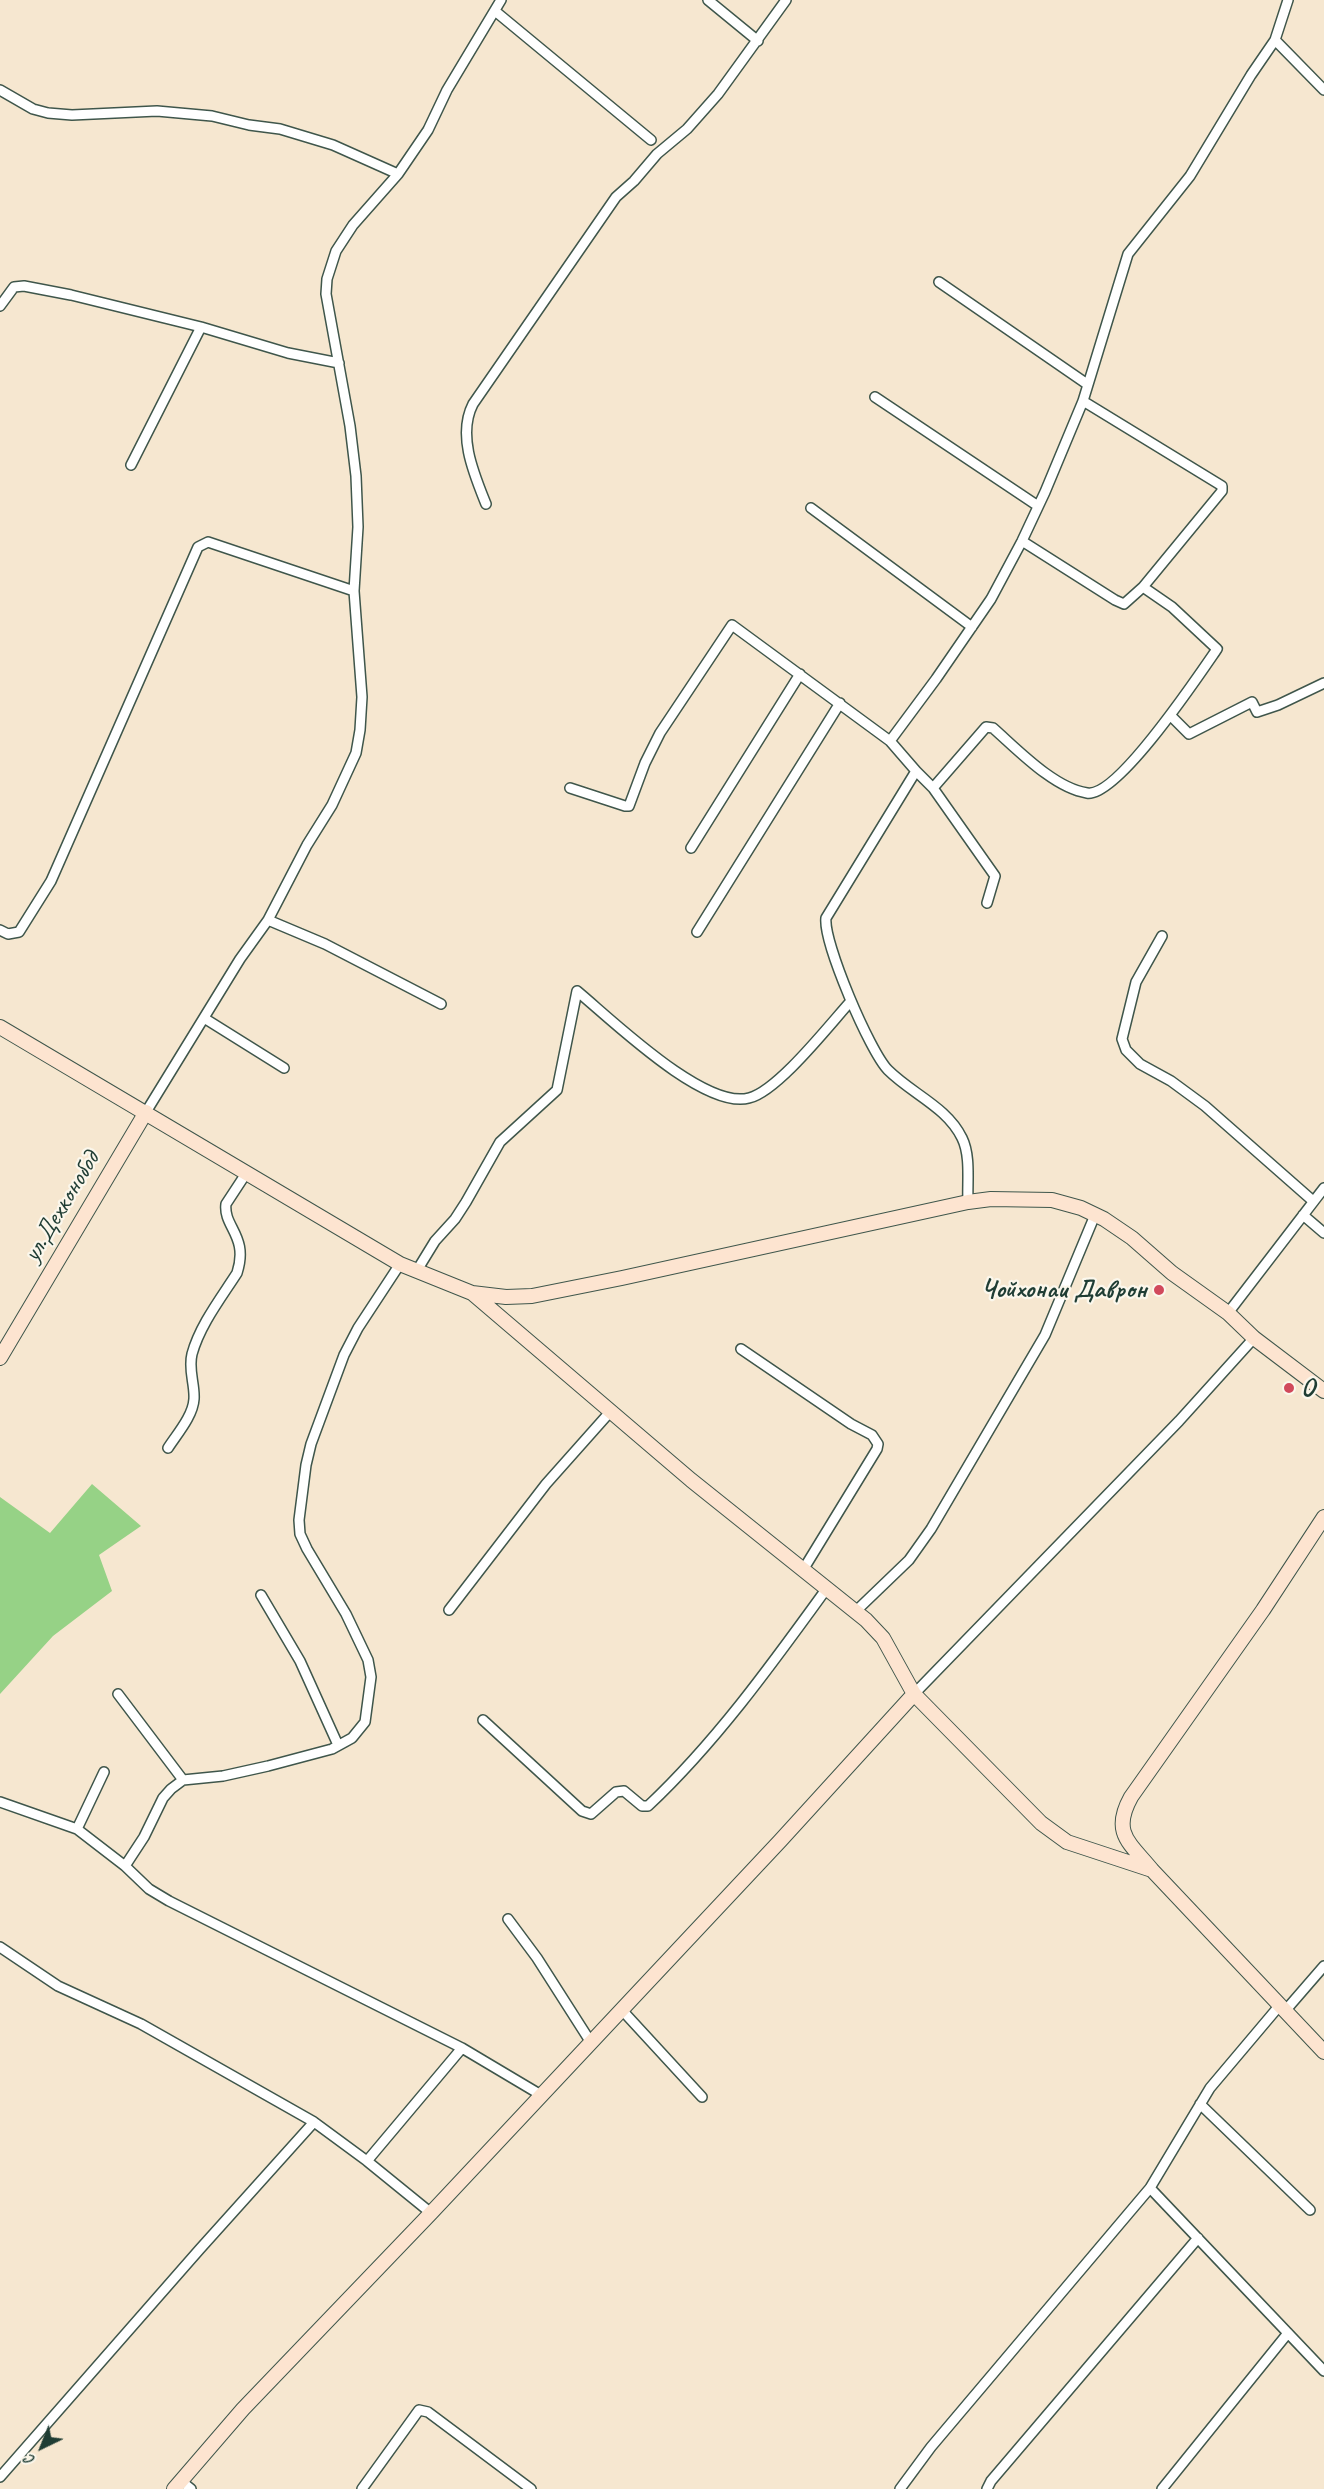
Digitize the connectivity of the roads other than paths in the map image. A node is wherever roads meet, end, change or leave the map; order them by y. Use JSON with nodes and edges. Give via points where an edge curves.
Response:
{"nodes":[{"id":1,"x":501,"y":0,"type":"edge"},
{"id":2,"x":708,"y":0,"type":"edge"},
{"id":3,"x":786,"y":0,"type":"edge"},
{"id":4,"x":1288,"y":0,"type":"edge"},
{"id":5,"x":495,"y":11,"type":"junction"},
{"id":6,"x":1275,"y":40,"type":"junction"},
{"id":7,"x":758,"y":41,"type":"junction"},
{"id":8,"x":0,"y":90,"type":"edge"},
{"id":9,"x":1324,"y":90,"type":"edge"},
{"id":10,"x":651,"y":140,"type":"dead end"},
{"id":11,"x":398,"y":174,"type":"junction"},
{"id":12,"x":939,"y":282,"type":"dead end"},
{"id":13,"x":0,"y":306,"type":"edge"},
{"id":14,"x":201,"y":327,"type":"junction"},
{"id":15,"x":339,"y":363,"type":"junction"},
{"id":16,"x":1087,"y":384,"type":"junction"},
{"id":17,"x":875,"y":397,"type":"dead end"},
{"id":18,"x":1083,"y":401,"type":"junction"},
{"id":19,"x":131,"y":465,"type":"dead end"},
{"id":20,"x":486,"y":504,"type":"dead end"},
{"id":21,"x":1038,"y":507,"type":"junction"},
{"id":22,"x":811,"y":508,"type":"dead end"},
{"id":23,"x":1022,"y":541,"type":"junction"},
{"id":24,"x":1143,"y":587,"type":"junction"},
{"id":25,"x":354,"y":591,"type":"junction"},
{"id":26,"x":972,"y":627,"type":"junction"},
{"id":27,"x":800,"y":674,"type":"junction"},
{"id":28,"x":1324,"y":683,"type":"edge"},
{"id":29,"x":840,"y":703,"type":"junction"},
{"id":30,"x":1170,"y":715,"type":"junction"},
{"id":31,"x":890,"y":741,"type":"junction"},
{"id":32,"x":916,"y":771,"type":"junction"},
{"id":33,"x":570,"y":788,"type":"dead end"},
{"id":34,"x":933,"y":788,"type":"junction"},
{"id":35,"x":691,"y":848,"type":"dead end"},
{"id":36,"x":987,"y":903,"type":"dead end"},
{"id":37,"x":268,"y":920,"type":"junction"},
{"id":38,"x":0,"y":930,"type":"edge"},
{"id":39,"x":697,"y":932,"type":"dead end"},
{"id":40,"x":1162,"y":936,"type":"dead end"},
{"id":41,"x":851,"y":1001,"type":"junction"},
{"id":42,"x":441,"y":1004,"type":"dead end"},
{"id":43,"x":204,"y":1018,"type":"junction"},
{"id":44,"x":0,"y":1027,"type":"edge"},
{"id":45,"x":284,"y":1068,"type":"dead end"},
{"id":46,"x":146,"y":1112,"type":"junction"},
{"id":47,"x":247,"y":1172,"type":"junction"},
{"id":48,"x":1324,"y":1188,"type":"edge"},
{"id":49,"x":968,"y":1202,"type":"junction"},
{"id":50,"x":1314,"y":1202,"type":"junction"},
{"id":51,"x":1095,"y":1215,"type":"junction"},
{"id":52,"x":1303,"y":1215,"type":"junction"},
{"id":53,"x":1324,"y":1233,"type":"edge"},
{"id":54,"x":400,"y":1264,"type":"junction"},
{"id":55,"x":416,"y":1272,"type":"junction"},
{"id":56,"x":472,"y":1293,"type":"junction"},
{"id":57,"x":1228,"y":1313,"type":"junction"},
{"id":58,"x":1254,"y":1338,"type":"junction"},
{"id":59,"x":741,"y":1349,"type":"dead end"},
{"id":60,"x":0,"y":1358,"type":"edge"},
{"id":61,"x":1324,"y":1391,"type":"edge"},
{"id":62,"x":610,"y":1412,"type":"junction"},
{"id":63,"x":168,"y":1448,"type":"dead end"},
{"id":64,"x":1324,"y":1517,"type":"edge"},
{"id":65,"x":803,"y":1570,"type":"junction"},
{"id":66,"x":827,"y":1588,"type":"junction"},
{"id":67,"x":261,"y":1595,"type":"dead end"},
{"id":68,"x":449,"y":1610,"type":"dead end"},
{"id":69,"x":856,"y":1611,"type":"junction"},
{"id":70,"x":118,"y":1694,"type":"dead end"},
{"id":71,"x":914,"y":1694,"type":"junction"},
{"id":72,"x":483,"y":1720,"type":"dead end"},
{"id":73,"x":338,"y":1745,"type":"junction"},
{"id":74,"x":104,"y":1772,"type":"dead end"},
{"id":75,"x":183,"y":1780,"type":"junction"},
{"id":76,"x":0,"y":1802,"type":"edge"},
{"id":77,"x":76,"y":1828,"type":"junction"},
{"id":78,"x":125,"y":1866,"type":"junction"},
{"id":79,"x":1152,"y":1870,"type":"junction"},
{"id":80,"x":508,"y":1919,"type":"dead end"},
{"id":81,"x":0,"y":1947,"type":"edge"},
{"id":82,"x":1324,"y":1966,"type":"edge"},
{"id":83,"x":1282,"y":2008,"type":"junction"},
{"id":84,"x":621,"y":2009,"type":"junction"},
{"id":85,"x":590,"y":2041,"type":"junction"},
{"id":86,"x":462,"y":2048,"type":"junction"},
{"id":87,"x":1324,"y":2052,"type":"edge"},
{"id":88,"x":542,"y":2095,"type":"junction"},
{"id":89,"x":702,"y":2097,"type":"dead end"},
{"id":90,"x":1200,"y":2104,"type":"junction"},
{"id":91,"x":314,"y":2122,"type":"junction"},
{"id":92,"x":367,"y":2161,"type":"junction"},
{"id":93,"x":1150,"y":2188,"type":"junction"},
{"id":94,"x":1310,"y":2210,"type":"dead end"},
{"id":95,"x":431,"y":2213,"type":"junction"},
{"id":96,"x":1198,"y":2238,"type":"junction"},
{"id":97,"x":1288,"y":2333,"type":"junction"},
{"id":98,"x":1324,"y":2371,"type":"edge"},
{"id":99,"x":0,"y":2477,"type":"edge"},
{"id":100,"x":182,"y":2486,"type":"edge"},
{"id":101,"x":362,"y":2489,"type":"edge"},
{"id":102,"x":531,"y":2489,"type":"edge"},
{"id":103,"x":900,"y":2489,"type":"edge"},
{"id":104,"x":987,"y":2489,"type":"edge"},
{"id":105,"x":1162,"y":2489,"type":"edge"}],
"edges":[{"from":1,"to":5,"type":"street"},
{"from":2,"to":7,"type":"street"},
{"from":3,"to":7,"type":"street"},
{"from":4,"to":6,"type":"street"},
{"from":5,"to":10,"type":"street"},
{"from":5,"to":11,"type":"street","via":[[447,90],[428,130]]},
{"from":6,"to":9,"type":"street"},
{"from":6,"to":16,"type":"street","via":[[1190,176],[1128,254]]},
{"from":7,"to":20,"type":"street","via":[[687,129],[616,196],[473,404],[469,412],[468,451]]},
{"from":8,"to":11,"type":"street","via":[[33,110],[48,113],[157,111],[212,116],[280,129],[333,145]]},
{"from":11,"to":15,"type":"street","via":[[353,225],[330,266],[326,294]]},
{"from":12,"to":16,"type":"street"},
{"from":13,"to":14,"type":"street","via":[[14,287],[24,286]]},
{"from":14,"to":15,"type":"street","via":[[288,353]]},
{"from":14,"to":19,"type":"street"},
{"from":15,"to":25,"type":"street","via":[[356,476]]},
{"from":16,"to":18,"type":"street"},
{"from":17,"to":21,"type":"street"},
{"from":18,"to":21,"type":"street"},
{"from":18,"to":24,"type":"street","via":[[1222,486],[1219,497]]},
{"from":21,"to":23,"type":"street"},
{"from":22,"to":26,"type":"street"},
{"from":23,"to":24,"type":"street","via":[[1119,603]]},
{"from":23,"to":26,"type":"street"},
{"from":24,"to":30,"type":"street","via":[[1172,607],[1217,650]]},
{"from":25,"to":37,"type":"street","via":[[362,697],[356,753],[332,806],[292,870]]},
{"from":25,"to":38,"type":"street","via":[[208,542],[198,547],[51,880],[19,932],[8,934]]},
{"from":26,"to":31,"type":"street"},
{"from":27,"to":29,"type":"street"},
{"from":27,"to":33,"type":"street","via":[[732,625],[660,733],[630,806]]},
{"from":27,"to":35,"type":"street"},
{"from":28,"to":30,"type":"street","via":[[1257,712],[1252,702],[1189,734]]},
{"from":29,"to":31,"type":"street"},
{"from":29,"to":39,"type":"street"},
{"from":30,"to":34,"type":"street","via":[[1136,757],[1098,792],[1088,794],[1073,789],[1047,774],[989,726]]},
{"from":31,"to":32,"type":"street"},
{"from":32,"to":34,"type":"street"},
{"from":32,"to":41,"type":"street","via":[[826,918],[828,938]]},
{"from":34,"to":36,"type":"street","via":[[995,876]]},
{"from":37,"to":42,"type":"street","via":[[325,944]]},
{"from":37,"to":43,"type":"street"},
{"from":40,"to":50,"type":"street","via":[[1136,982],[1127,1010],[1122,1039],[1126,1050],[1140,1064],[1205,1106]]},
{"from":41,"to":49,"type":"street","via":[[886,1068],[937,1108],[963,1139]]},
{"from":41,"to":55,"type":"street","via":[[779,1078],[759,1094],[740,1099],[701,1089],[577,991],[557,1090],[500,1142],[466,1202],[435,1240]]},
{"from":43,"to":45,"type":"street"},
{"from":43,"to":46,"type":"street"},
{"from":44,"to":46,"type":"street"},
{"from":46,"to":47,"type":"street"},
{"from":46,"to":60,"type":"street","name":"ул.Дехконобод"},
{"from":47,"to":54,"type":"street"},
{"from":47,"to":63,"type":"street","via":[[225,1211],[240,1243],[240,1263],[192,1352],[194,1403]]},
{"from":48,"to":50,"type":"street"},
{"from":49,"to":51,"type":"street","via":[[1052,1200]]},
{"from":49,"to":56,"type":"street","via":[[532,1296],[506,1298]]},
{"from":50,"to":52,"type":"street"},
{"from":51,"to":57,"type":"street","via":[[1132,1238]]},
{"from":51,"to":69,"type":"street","via":[[1051,1323],[943,1509],[909,1560]]},
{"from":52,"to":53,"type":"street"},
{"from":52,"to":57,"type":"street"},
{"from":54,"to":55,"type":"street"},
{"from":54,"to":73,"type":"street","via":[[344,1355],[306,1465],[300,1534],[346,1614],[371,1670],[365,1722]]},
{"from":55,"to":56,"type":"street"},
{"from":56,"to":62,"type":"street"},
{"from":57,"to":58,"type":"street"},
{"from":58,"to":61,"type":"street"},
{"from":58,"to":71,"type":"street","via":[[1179,1421]]},
{"from":59,"to":65,"type":"street","via":[[872,1436],[878,1444]]},
{"from":62,"to":65,"type":"street"},
{"from":62,"to":68,"type":"street","via":[[546,1484]]},
{"from":64,"to":79,"type":"street","via":[[1123,1812],[1121,1826],[1127,1840]]},
{"from":65,"to":66,"type":"street"},
{"from":66,"to":69,"type":"street"},
{"from":66,"to":72,"type":"street","via":[[728,1719],[680,1776],[648,1806],[642,1806],[624,1791],[616,1792],[591,1814],[582,1811]]},
{"from":67,"to":73,"type":"street","via":[[300,1661]]},
{"from":69,"to":71,"type":"street","via":[[883,1638]]},
{"from":70,"to":75,"type":"street"},
{"from":71,"to":79,"type":"street","via":[[1041,1823],[1067,1842]]},
{"from":71,"to":84,"type":"street"},
{"from":73,"to":75,"type":"street","via":[[268,1766]]},
{"from":74,"to":77,"type":"street"},
{"from":75,"to":78,"type":"street","via":[[163,1798]]},
{"from":76,"to":77,"type":"street"},
{"from":77,"to":78,"type":"street"},
{"from":78,"to":86,"type":"street","via":[[148,1889],[169,1901]]},
{"from":79,"to":83,"type":"street"},
{"from":80,"to":85,"type":"street"},
{"from":81,"to":91,"type":"street","via":[[58,1986],[141,2024]]},
{"from":82,"to":83,"type":"street"},
{"from":83,"to":87,"type":"street"},
{"from":83,"to":90,"type":"street","via":[[1228,2066]]},
{"from":84,"to":85,"type":"street"},
{"from":84,"to":89,"type":"street"},
{"from":85,"to":88,"type":"street"},
{"from":86,"to":88,"type":"street"},
{"from":86,"to":92,"type":"street"},
{"from":88,"to":95,"type":"street"},
{"from":90,"to":93,"type":"street"},
{"from":90,"to":94,"type":"street"},
{"from":91,"to":92,"type":"street"},
{"from":91,"to":99,"type":"street"},
{"from":92,"to":95,"type":"street"},
{"from":93,"to":96,"type":"street"},
{"from":93,"to":103,"type":"street"},
{"from":95,"to":100,"type":"street","via":[[251,2401]]},
{"from":96,"to":97,"type":"street"},
{"from":96,"to":104,"type":"street"},
{"from":97,"to":98,"type":"street"},
{"from":97,"to":105,"type":"street"},
{"from":101,"to":102,"type":"street","via":[[419,2410],[428,2412]]}]}
